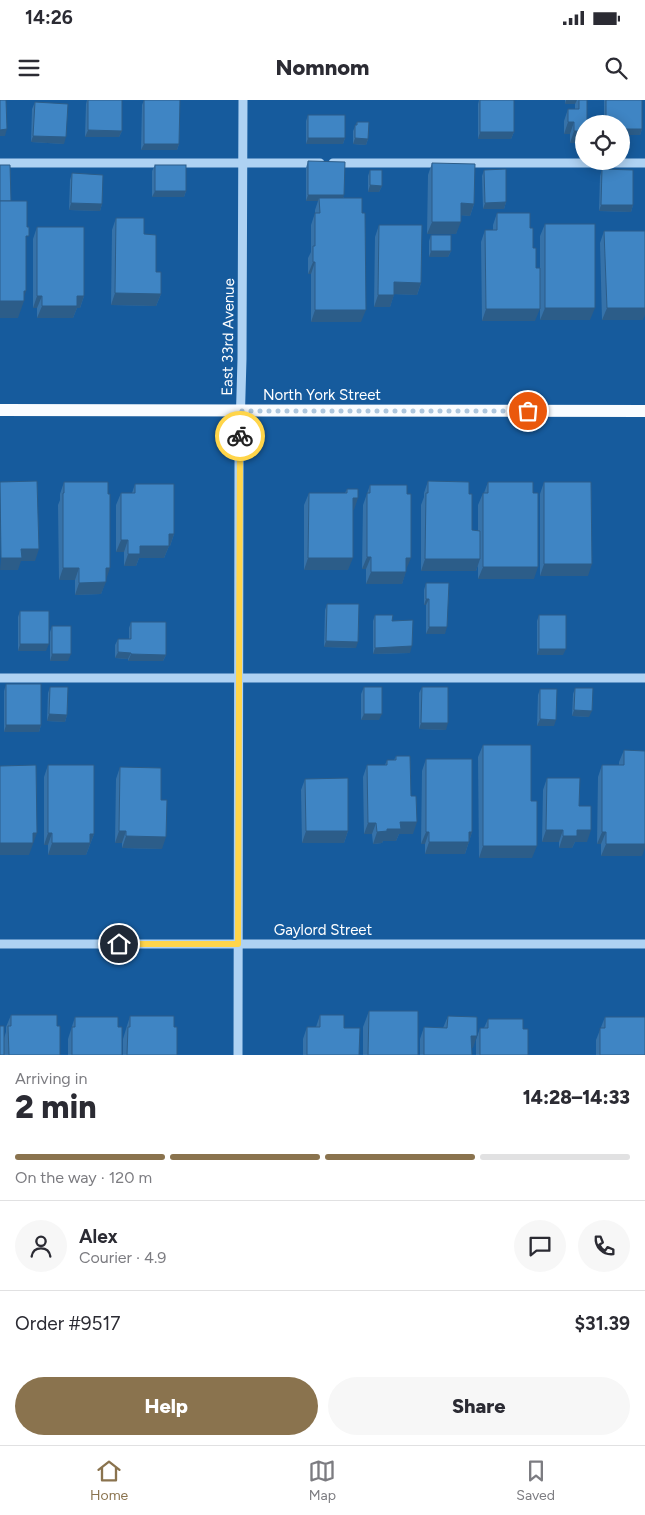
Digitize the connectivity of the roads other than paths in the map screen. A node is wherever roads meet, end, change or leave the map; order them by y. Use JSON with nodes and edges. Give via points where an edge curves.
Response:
{"nodes":[{"id":1,"x":243,"y":100,"type":"edge"},
{"id":2,"x":0,"y":163,"type":"edge"},
{"id":3,"x":243,"y":163,"type":"junction"},
{"id":4,"x":645,"y":164,"type":"edge"},
{"id":5,"x":0,"y":410,"type":"edge"},
{"id":6,"x":240,"y":411,"type":"junction"},
{"id":7,"x":645,"y":411,"type":"edge"},
{"id":8,"x":0,"y":678,"type":"edge"},
{"id":9,"x":239,"y":678,"type":"junction"},
{"id":10,"x":645,"y":678,"type":"edge"},
{"id":11,"x":0,"y":944,"type":"edge"},
{"id":12,"x":238,"y":944,"type":"junction"},
{"id":13,"x":645,"y":944,"type":"edge"},
{"id":14,"x":238,"y":1055,"type":"edge"}],
"edges":[{"from":1,"to":3,"type":"street","name":"East 33rd Avenue"},
{"from":2,"to":3,"type":"street"},
{"from":3,"to":4,"type":"street"},
{"from":3,"to":6,"type":"street","name":"East 33rd Avenue"},
{"from":5,"to":6,"type":"main road","name":"North York Street"},
{"from":6,"to":7,"type":"main road","name":"North York Street"},
{"from":6,"to":9,"type":"street","name":"East 33rd Avenue"},
{"from":8,"to":9,"type":"street"},
{"from":9,"to":10,"type":"street"},
{"from":9,"to":12,"type":"street","name":"East 33rd Avenue"},
{"from":11,"to":12,"type":"street","name":"Gaylord Street"},
{"from":12,"to":13,"type":"street","name":"Gaylord Street"},
{"from":12,"to":14,"type":"street","name":"East 33rd Avenue"}]}
